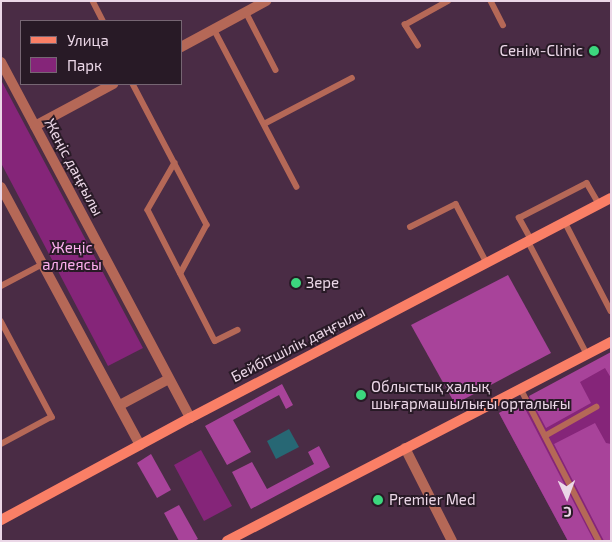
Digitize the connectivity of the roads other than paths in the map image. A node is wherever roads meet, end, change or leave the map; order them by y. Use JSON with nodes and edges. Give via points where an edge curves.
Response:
{"nodes":[{"id":1,"x":93,"y":1,"type":"edge"},
{"id":2,"x":266,"y":1,"type":"edge"},
{"id":3,"x":448,"y":1,"type":"edge"},
{"id":4,"x":491,"y":1,"type":"edge"},
{"id":5,"x":246,"y":12,"type":"junction"},
{"id":6,"x":102,"y":20,"type":"edge"},
{"id":7,"x":503,"y":25,"type":"dead end"},
{"id":8,"x":214,"y":29,"type":"junction"},
{"id":9,"x":182,"y":46,"type":"edge"},
{"id":10,"x":418,"y":46,"type":"dead end"},
{"id":11,"x":1,"y":62,"type":"edge"},
{"id":12,"x":276,"y":70,"type":"dead end"},
{"id":13,"x":352,"y":78,"type":"dead end"},
{"id":14,"x":111,"y":85,"type":"edge"},
{"id":15,"x":134,"y":85,"type":"edge"},
{"id":16,"x":264,"y":124,"type":"junction"},
{"id":17,"x":35,"y":126,"type":"junction"},
{"id":18,"x":175,"y":164,"type":"junction"},
{"id":19,"x":1,"y":187,"type":"edge"},
{"id":20,"x":297,"y":187,"type":"dead end"},
{"id":21,"x":611,"y":198,"type":"edge"},
{"id":22,"x":599,"y":204,"type":"junction"},
{"id":23,"x":565,"y":222,"type":"junction"},
{"id":24,"x":410,"y":227,"type":"dead end"},
{"id":25,"x":529,"y":241,"type":"junction"},
{"id":26,"x":488,"y":263,"type":"junction"},
{"id":27,"x":43,"y":264,"type":"junction"},
{"id":28,"x":180,"y":273,"type":"junction"},
{"id":29,"x":1,"y":286,"type":"edge"},
{"id":30,"x":611,"y":311,"type":"edge"},
{"id":31,"x":1,"y":321,"type":"edge"},
{"id":32,"x":238,"y":330,"type":"dead end"},
{"id":33,"x":611,"y":342,"type":"edge"},
{"id":34,"x":587,"y":354,"type":"junction"},
{"id":35,"x":168,"y":379,"type":"junction"},
{"id":36,"x":521,"y":389,"type":"junction"},
{"id":37,"x":120,"y":405,"type":"junction"},
{"id":38,"x":596,"y":407,"type":"dead end"},
{"id":39,"x":190,"y":418,"type":"junction"},
{"id":40,"x":545,"y":436,"type":"junction"},
{"id":41,"x":2,"y":444,"type":"edge"},
{"id":42,"x":140,"y":445,"type":"junction"},
{"id":43,"x":405,"y":448,"type":"junction"},
{"id":44,"x":1,"y":520,"type":"edge"},
{"id":45,"x":228,"y":540,"type":"edge"},
{"id":46,"x":452,"y":541,"type":"edge"},
{"id":47,"x":599,"y":541,"type":"edge"}],
"edges":[{"from":1,"to":6,"type":"lane"},
{"from":2,"to":5,"type":"street"},
{"from":3,"to":10,"type":"lane","via":[[405,25]]},
{"from":4,"to":7,"type":"lane"},
{"from":5,"to":8,"type":"street"},
{"from":5,"to":12,"type":"lane"},
{"from":8,"to":9,"type":"street"},
{"from":8,"to":16,"type":"lane"},
{"from":11,"to":17,"type":"street","name":"Жеңіс даңғылы"},
{"from":13,"to":16,"type":"lane"},
{"from":14,"to":17,"type":"street"},
{"from":15,"to":18,"type":"lane"},
{"from":16,"to":20,"type":"lane"},
{"from":17,"to":35,"type":"street","name":"Жеңіс даңғылы"},
{"from":18,"to":28,"type":"lane","via":[[207,225]]},
{"from":18,"to":28,"type":"lane","via":[[148,210]]},
{"from":19,"to":27,"type":"street"},
{"from":21,"to":22,"type":"main road","name":"Бейбітшілік даңғылы"},
{"from":22,"to":23,"type":"main road","name":"Бейбітшілік даңғылы"},
{"from":22,"to":25,"type":"lane","via":[[587,183],[520,218]]},
{"from":23,"to":25,"type":"main road","name":"Бейбітшілік даңғылы"},
{"from":23,"to":30,"type":"lane"},
{"from":24,"to":26,"type":"lane","via":[[456,204]]},
{"from":25,"to":26,"type":"main road","name":"Бейбітшілік даңғылы"},
{"from":25,"to":34,"type":"lane"},
{"from":26,"to":39,"type":"main road","name":"Бейбітшілік даңғылы"},
{"from":27,"to":29,"type":"lane"},
{"from":27,"to":37,"type":"street"},
{"from":28,"to":32,"type":"lane","via":[[216,341]]},
{"from":31,"to":41,"type":"lane","via":[[52,417]]},
{"from":33,"to":34,"type":"main road"},
{"from":34,"to":36,"type":"main road"},
{"from":35,"to":37,"type":"street"},
{"from":35,"to":39,"type":"street","name":"Жеңіс даңғылы"},
{"from":36,"to":40,"type":"lane"},
{"from":36,"to":43,"type":"main road"},
{"from":37,"to":42,"type":"street"},
{"from":38,"to":40,"type":"lane"},
{"from":39,"to":42,"type":"main road","name":"Бейбітшілік даңғылы"},
{"from":40,"to":47,"type":"lane"},
{"from":42,"to":44,"type":"main road","name":"Бейбітшілік даңғылы"},
{"from":43,"to":45,"type":"main road"},
{"from":43,"to":46,"type":"street"}]}
